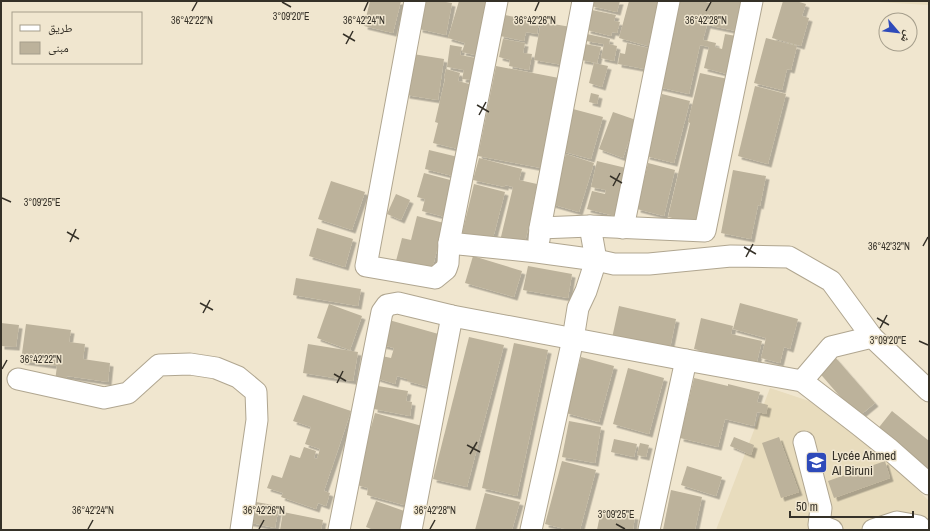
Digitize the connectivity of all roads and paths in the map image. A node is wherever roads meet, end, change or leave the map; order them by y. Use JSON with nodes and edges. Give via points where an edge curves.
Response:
{"nodes":[{"id":1,"x":415,"y":1,"type":"edge"},
{"id":2,"x":497,"y":1,"type":"edge"},
{"id":3,"x":583,"y":1,"type":"edge"},
{"id":4,"x":669,"y":1,"type":"edge"},
{"id":5,"x":752,"y":1,"type":"edge"},
{"id":6,"x":590,"y":226,"type":"junction"},
{"id":7,"x":540,"y":228,"type":"junction"},
{"id":8,"x":623,"y":228,"type":"junction"},
{"id":9,"x":450,"y":243,"type":"junction"},
{"id":10,"x":537,"y":252,"type":"junction"},
{"id":11,"x":596,"y":260,"type":"junction"},
{"id":12,"x":452,"y":316,"type":"junction"},
{"id":13,"x":872,"y":337,"type":"junction"},
{"id":14,"x":573,"y":339,"type":"junction"},
{"id":15,"x":686,"y":360,"type":"junction"},
{"id":16,"x":18,"y":379,"type":"dead end"},
{"id":17,"x":802,"y":381,"type":"junction"},
{"id":18,"x":929,"y":391,"type":"edge"},
{"id":19,"x":804,"y":442,"type":"dead end"},
{"id":20,"x":929,"y":484,"type":"edge"},
{"id":21,"x":241,"y":530,"type":"edge"},
{"id":22,"x":339,"y":530,"type":"edge"},
{"id":23,"x":412,"y":530,"type":"edge"},
{"id":24,"x":531,"y":530,"type":"edge"},
{"id":25,"x":649,"y":530,"type":"edge"},
{"id":26,"x":832,"y":530,"type":"edge"},
{"id":27,"x":873,"y":530,"type":"edge"},
{"id":28,"x":922,"y":530,"type":"edge"}],
"edges":[{"from":1,"to":9,"type":"street","via":[[366,266],[435,278],[446,269]]},
{"from":2,"to":9,"type":"street"},
{"from":3,"to":7,"type":"street"},
{"from":4,"to":8,"type":"street"},
{"from":5,"to":8,"type":"street","via":[[705,231]]},
{"from":6,"to":7,"type":"street"},
{"from":6,"to":8,"type":"street"},
{"from":6,"to":11,"type":"street"},
{"from":7,"to":10,"type":"street"},
{"from":9,"to":10,"type":"street"},
{"from":10,"to":11,"type":"street"},
{"from":11,"to":13,"type":"street","via":[[614,264],[648,264],[731,256],[789,257],[831,281]]},
{"from":11,"to":14,"type":"street","via":[[578,308]]},
{"from":12,"to":14,"type":"street"},
{"from":12,"to":22,"type":"street","via":[[398,303],[387,305],[382,312]]},
{"from":12,"to":23,"type":"street"},
{"from":13,"to":17,"type":"street","via":[[831,347]]},
{"from":13,"to":18,"type":"street"},
{"from":14,"to":15,"type":"street"},
{"from":14,"to":24,"type":"street"},
{"from":15,"to":17,"type":"street"},
{"from":15,"to":25,"type":"street"},
{"from":16,"to":21,"type":"street","via":[[104,398],[128,394],[159,365],[190,364],[216,368],[238,377],[256,392],[257,420]]},
{"from":17,"to":20,"type":"street","via":[[876,438]]},
{"from":19,"to":26,"type":"street","via":[[821,508],[819,525]]},
{"from":27,"to":28,"type":"street","via":[[897,522],[919,526]]}]}
